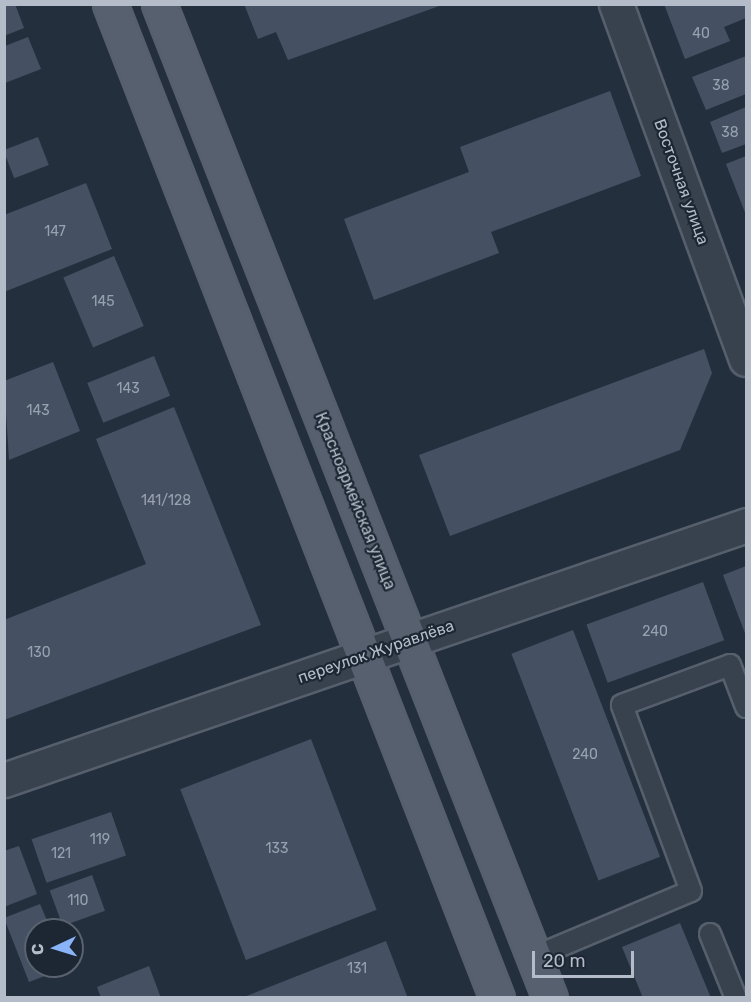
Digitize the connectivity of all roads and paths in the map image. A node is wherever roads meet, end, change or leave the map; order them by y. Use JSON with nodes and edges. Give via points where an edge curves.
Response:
{"nodes":[{"id":1,"x":110,"y":4,"type":"edge"},
{"id":2,"x":159,"y":4,"type":"edge"},
{"id":3,"x":616,"y":4,"type":"edge"},
{"id":4,"x":747,"y":359,"type":"edge"},
{"id":5,"x":747,"y":525,"type":"edge"},
{"id":6,"x":410,"y":640,"type":"junction"},
{"id":7,"x":364,"y":656,"type":"junction"},
{"id":8,"x":747,"y":707,"type":"edge"},
{"id":9,"x":4,"y":780,"type":"edge"},
{"id":10,"x":710,"y":934,"type":"dead end"},
{"id":11,"x":534,"y":957,"type":"junction"},
{"id":12,"x":497,"y":998,"type":"edge"},
{"id":13,"x":550,"y":998,"type":"edge"},
{"id":14,"x":736,"y":998,"type":"edge"}],
"edges":[{"from":1,"to":7,"type":"main road"},
{"from":2,"to":6,"type":"main road","name":"Красноармейская улица"},
{"from":3,"to":4,"type":"street","name":"Восточная улица"},
{"from":5,"to":6,"type":"street","name":"переулок Журавлёва"},
{"from":6,"to":7,"type":"street","name":"переулок Журавлёва"},
{"from":6,"to":11,"type":"main road","name":"Красноармейская улица"},
{"from":7,"to":9,"type":"street","name":"переулок Журавлёва"},
{"from":7,"to":12,"type":"main road"},
{"from":8,"to":11,"type":"lane","via":[[730,665],[622,705],[691,891]]},
{"from":10,"to":14,"type":"lane"},
{"from":11,"to":13,"type":"main road","name":"Красноармейская улица"}]}
